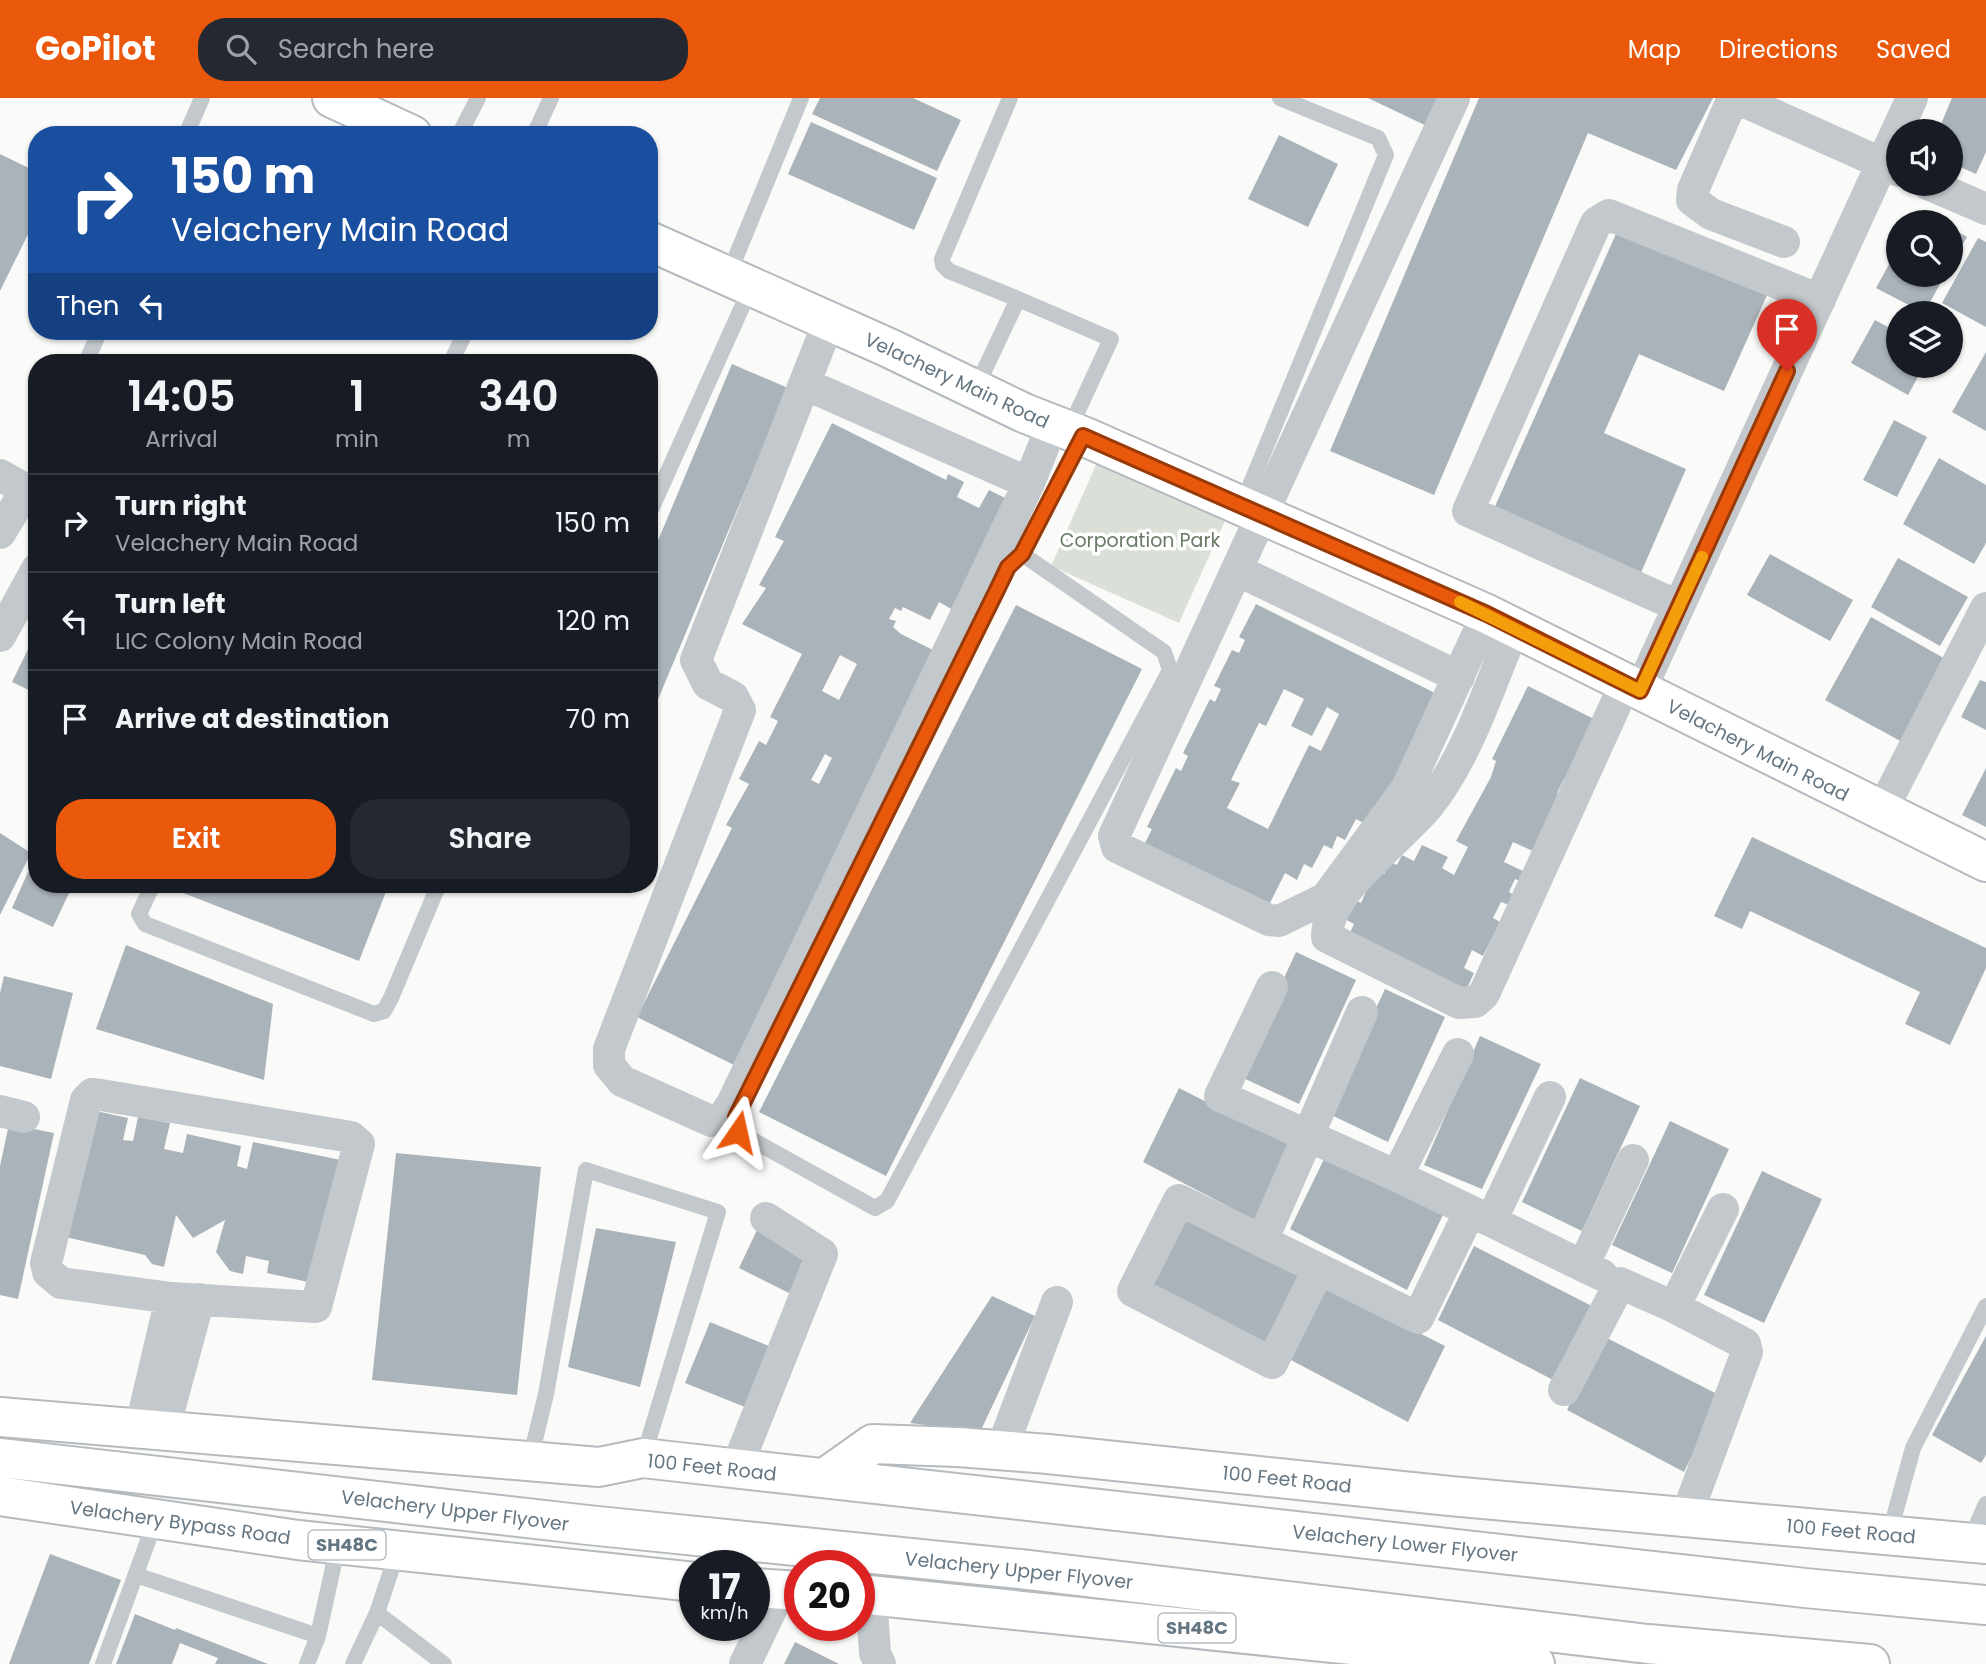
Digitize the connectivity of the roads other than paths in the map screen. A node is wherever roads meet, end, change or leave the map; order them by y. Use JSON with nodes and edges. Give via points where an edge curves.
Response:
{"nodes":[{"id":1,"x":202,"y":98,"type":"edge"},
{"id":2,"x":331,"y":98,"type":"edge"},
{"id":3,"x":478,"y":98,"type":"edge"},
{"id":4,"x":551,"y":98,"type":"edge"},
{"id":5,"x":801,"y":98,"type":"edge"},
{"id":6,"x":1010,"y":98,"type":"edge"},
{"id":7,"x":1280,"y":98,"type":"edge"},
{"id":8,"x":1454,"y":98,"type":"edge"},
{"id":9,"x":1735,"y":98,"type":"edge"},
{"id":10,"x":1912,"y":98,"type":"edge"},
{"id":11,"x":1905,"y":119,"type":"edge"},
{"id":12,"x":190,"y":126,"type":"edge"},
{"id":13,"x":392,"y":126,"type":"edge"},
{"id":14,"x":464,"y":126,"type":"edge"},
{"id":15,"x":538,"y":126,"type":"edge"},
{"id":16,"x":1886,"y":166,"type":"edge"},
{"id":17,"x":1886,"y":176,"type":"edge"},
{"id":18,"x":1956,"y":196,"type":"edge"},
{"id":19,"x":1986,"y":209,"type":"edge"},
{"id":20,"x":1784,"y":242,"type":"dead end"},
{"id":21,"x":658,"y":245,"type":"edge"},
{"id":22,"x":739,"y":281,"type":"junction"},
{"id":23,"x":1018,"y":299,"type":"junction"},
{"id":24,"x":1820,"y":300,"type":"junction"},
{"id":25,"x":829,"y":321,"type":"junction"},
{"id":26,"x":805,"y":384,"type":"junction"},
{"id":27,"x":975,"y":390,"type":"junction"},
{"id":28,"x":1068,"y":430,"type":"junction"},
{"id":29,"x":1029,"y":484,"type":"junction"},
{"id":30,"x":21,"y":487,"type":"edge"},
{"id":31,"x":658,"y":491,"type":"edge"},
{"id":32,"x":1253,"y":510,"type":"junction"},
{"id":33,"x":0,"y":533,"type":"edge"},
{"id":34,"x":1022,"y":554,"type":"junction"},
{"id":35,"x":1239,"y":571,"type":"junction"},
{"id":36,"x":28,"y":585,"type":"edge"},
{"id":37,"x":1678,"y":606,"type":"junction"},
{"id":38,"x":1986,"y":608,"type":"edge"},
{"id":39,"x":1501,"y":621,"type":"junction"},
{"id":40,"x":0,"y":635,"type":"edge"},
{"id":41,"x":1459,"y":677,"type":"junction"},
{"id":42,"x":1632,"y":688,"type":"junction"},
{"id":43,"x":1881,"y":812,"type":"junction"},
{"id":44,"x":1986,"y":862,"type":"edge"},
{"id":45,"x":149,"y":893,"type":"edge"},
{"id":46,"x":435,"y":893,"type":"edge"},
{"id":47,"x":1272,"y":987,"type":"dead end"},
{"id":48,"x":1362,"y":1012,"type":"dead end"},
{"id":49,"x":1458,"y":1054,"type":"dead end"},
{"id":50,"x":1550,"y":1097,"type":"dead end"},
{"id":51,"x":1308,"y":1136,"type":"junction"},
{"id":52,"x":1633,"y":1160,"type":"dead end"},
{"id":53,"x":1397,"y":1177,"type":"junction"},
{"id":54,"x":1723,"y":1209,"type":"dead end"},
{"id":55,"x":1480,"y":1216,"type":"junction"},
{"id":56,"x":766,"y":1218,"type":"dead end"},
{"id":57,"x":1262,"y":1241,"type":"junction"},
{"id":58,"x":1583,"y":1266,"type":"junction"},
{"id":59,"x":1319,"y":1269,"type":"junction"},
{"id":60,"x":1620,"y":1283,"type":"junction"},
{"id":61,"x":185,"y":1298,"type":"junction"},
{"id":62,"x":1057,"y":1302,"type":"dead end"},
{"id":63,"x":1986,"y":1306,"type":"edge"},
{"id":64,"x":1674,"y":1307,"type":"junction"},
{"id":65,"x":1564,"y":1390,"type":"dead end"},
{"id":66,"x":0,"y":1417,"type":"edge"},
{"id":67,"x":151,"y":1431,"type":"junction"},
{"id":68,"x":1002,"y":1451,"type":"junction"},
{"id":69,"x":0,"y":1458,"type":"edge"},
{"id":70,"x":643,"y":1458,"type":"junction"},
{"id":71,"x":530,"y":1460,"type":"junction"},
{"id":72,"x":736,"y":1469,"type":"junction"},
{"id":73,"x":825,"y":1478,"type":"junction"},
{"id":74,"x":0,"y":1496,"type":"edge"},
{"id":75,"x":1986,"y":1504,"type":"edge"},
{"id":76,"x":1686,"y":1517,"type":"junction"},
{"id":77,"x":156,"y":1519,"type":"junction"},
{"id":78,"x":1889,"y":1535,"type":"junction"},
{"id":79,"x":1978,"y":1543,"type":"edge"},
{"id":80,"x":338,"y":1545,"type":"junction"},
{"id":81,"x":398,"y":1550,"type":"junction"},
{"id":82,"x":136,"y":1575,"type":"junction"},
{"id":83,"x":679,"y":1579,"type":"edge"},
{"id":84,"x":778,"y":1589,"type":"edge"},
{"id":85,"x":875,"y":1596,"type":"edge"},
{"id":86,"x":1986,"y":1605,"type":"edge"},
{"id":87,"x":377,"y":1614,"type":"junction"},
{"id":88,"x":318,"y":1636,"type":"junction"},
{"id":89,"x":873,"y":1641,"type":"edge"},
{"id":90,"x":1334,"y":1653,"type":"edge"},
{"id":91,"x":103,"y":1664,"type":"edge"},
{"id":92,"x":307,"y":1664,"type":"edge"},
{"id":93,"x":353,"y":1664,"type":"edge"},
{"id":94,"x":444,"y":1664,"type":"edge"},
{"id":95,"x":745,"y":1664,"type":"edge"},
{"id":96,"x":880,"y":1664,"type":"edge"},
{"id":97,"x":1535,"y":1664,"type":"edge"},
{"id":98,"x":1870,"y":1664,"type":"edge"}],
"edges":[{"from":1,"to":12,"type":"lane"},
{"from":2,"to":13,"type":"main road"},
{"from":3,"to":14,"type":"lane"},
{"from":4,"to":15,"type":"lane"},
{"from":5,"to":22,"type":"lane"},
{"from":6,"to":23,"type":"lane","via":[[942,259],[949,271]]},
{"from":7,"to":32,"type":"lane","via":[[1378,138],[1386,155]]},
{"from":8,"to":32,"type":"street"},
{"from":9,"to":16,"type":"street"},
{"from":9,"to":20,"type":"street","via":[[1692,200],[1711,214]]},
{"from":10,"to":11,"type":"street"},
{"from":17,"to":24,"type":"street"},
{"from":18,"to":19,"type":"street"},
{"from":21,"to":22,"type":"main road","name":"Velachery Main Road"},
{"from":22,"to":25,"type":"main road","name":"Velachery Main Road"},
{"from":22,"to":31,"type":"lane"},
{"from":23,"to":27,"type":"lane"},
{"from":23,"to":28,"type":"lane","via":[[1111,339]]},
{"from":24,"to":37,"type":"street"},
{"from":24,"to":37,"type":"street","via":[[1609,215],[1596,223],[1468,511]]},
{"from":25,"to":26,"type":"street"},
{"from":25,"to":27,"type":"main road","name":"Velachery Main Road"},
{"from":26,"to":29,"type":"street"},
{"from":26,"to":29,"type":"street","via":[[696,660],[708,684],[733,697],[740,710],[609,1049],[610,1065],[622,1081],[711,1121],[722,1118],[732,1104]]},
{"from":27,"to":28,"type":"main road","name":"Velachery Main Road"},
{"from":28,"to":29,"type":"street"},
{"from":28,"to":32,"type":"main road","name":"Velachery Main Road"},
{"from":28,"to":34,"type":"lane"},
{"from":30,"to":33,"type":"street"},
{"from":32,"to":35,"type":"street"},
{"from":32,"to":39,"type":"main road","name":"Velachery Main Road"},
{"from":34,"to":34,"type":"lane","via":[[1008,567],[736,1117],[738,1132],[875,1208],[887,1201],[1170,670],[1164,652]]},
{"from":35,"to":41,"type":"street"},
{"from":35,"to":41,"type":"street","via":[[1114,836],[1116,847],[1269,920],[1279,921],[1326,898],[1407,788]]},
{"from":36,"to":40,"type":"street"},
{"from":37,"to":42,"type":"street"},
{"from":38,"to":43,"type":"street"},
{"from":39,"to":41,"type":"street"},
{"from":39,"to":42,"type":"main road","name":"Velachery Main Road"},
{"from":39,"to":42,"type":"street","via":[[1452,772],[1404,834],[1381,852],[1337,906],[1327,925],[1327,937],[1459,1003],[1475,1002],[1484,994]]},
{"from":42,"to":43,"type":"main road","name":"Velachery Main Road"},
{"from":43,"to":44,"type":"main road","name":"Velachery Main Road"},
{"from":45,"to":46,"type":"lane","via":[[139,914],[145,924],[374,1014],[384,1012]]},
{"from":47,"to":51,"type":"street","via":[[1220,1096]]},
{"from":48,"to":51,"type":"street"},
{"from":49,"to":53,"type":"street"},
{"from":50,"to":55,"type":"street"},
{"from":51,"to":53,"type":"street"},
{"from":51,"to":57,"type":"street"},
{"from":52,"to":58,"type":"street"},
{"from":53,"to":55,"type":"street"},
{"from":54,"to":64,"type":"street"},
{"from":55,"to":58,"type":"street"},
{"from":55,"to":59,"type":"street","via":[[1418,1318]]},
{"from":56,"to":72,"type":"street","via":[[822,1254]]},
{"from":57,"to":59,"type":"street"},
{"from":57,"to":59,"type":"street","via":[[1178,1199],[1133,1292],[1272,1363]]},
{"from":58,"to":60,"type":"street"},
{"from":60,"to":64,"type":"street"},
{"from":60,"to":65,"type":"street"},
{"from":61,"to":61,"type":"street","via":[[61,1283],[48,1272],[46,1262],[86,1100],[92,1094],[351,1137],[359,1144],[316,1307]]},
{"from":61,"to":67,"type":"street"},
{"from":62,"to":68,"type":"street"},
{"from":63,"to":78,"type":"lane","via":[[1913,1448]]},
{"from":64,"to":76,"type":"street","via":[[1745,1344],[1747,1352]]},
{"from":66,"to":67,"type":"main road"},
{"from":67,"to":71,"type":"main road"},
{"from":68,"to":73,"type":"main road","name":"100 Feet Road","via":[[873,1444]]},
{"from":68,"to":76,"type":"main road","name":"100 Feet Road"},
{"from":69,"to":98,"type":"main road","name":"Velachery Upper Flyover","via":[[1020,1569],[1636,1642]]},
{"from":70,"to":71,"type":"main road","name":"100 Feet Road","via":[[599,1467]]},
{"from":70,"to":71,"type":"lane","via":[[718,1212],[586,1170]]},
{"from":70,"to":72,"type":"main road","name":"100 Feet Road"},
{"from":72,"to":73,"type":"main road","name":"100 Feet Road"},
{"from":73,"to":86,"type":"main road","name":"Velachery Lower Flyover"},
{"from":74,"to":77,"type":"main road","name":"Velachery Bypass Road","number":"SH48C"},
{"from":75,"to":79,"type":"lane"},
{"from":76,"to":78,"type":"main road","name":"100 Feet Road"},
{"from":77,"to":80,"type":"main road","name":"Velachery Bypass Road","number":"SH48C"},
{"from":77,"to":82,"type":"lane"},
{"from":78,"to":79,"type":"main road","name":"100 Feet Road"},
{"from":80,"to":81,"type":"main road","name":"Velachery Bypass Road","number":"SH48C"},
{"from":80,"to":88,"type":"lane"},
{"from":81,"to":83,"type":"main road","name":"Velachery Bypass Road","number":"SH48C"},
{"from":81,"to":87,"type":"lane"},
{"from":82,"to":88,"type":"lane"},
{"from":82,"to":91,"type":"lane"},
{"from":84,"to":95,"type":"street"},
{"from":85,"to":90,"type":"main road","number":"SH48C"},
{"from":87,"to":93,"type":"lane"},
{"from":87,"to":94,"type":"lane"},
{"from":88,"to":92,"type":"lane"},
{"from":89,"to":96,"type":"street"},
{"from":90,"to":97,"type":"main road","number":"SH48C"}]}
